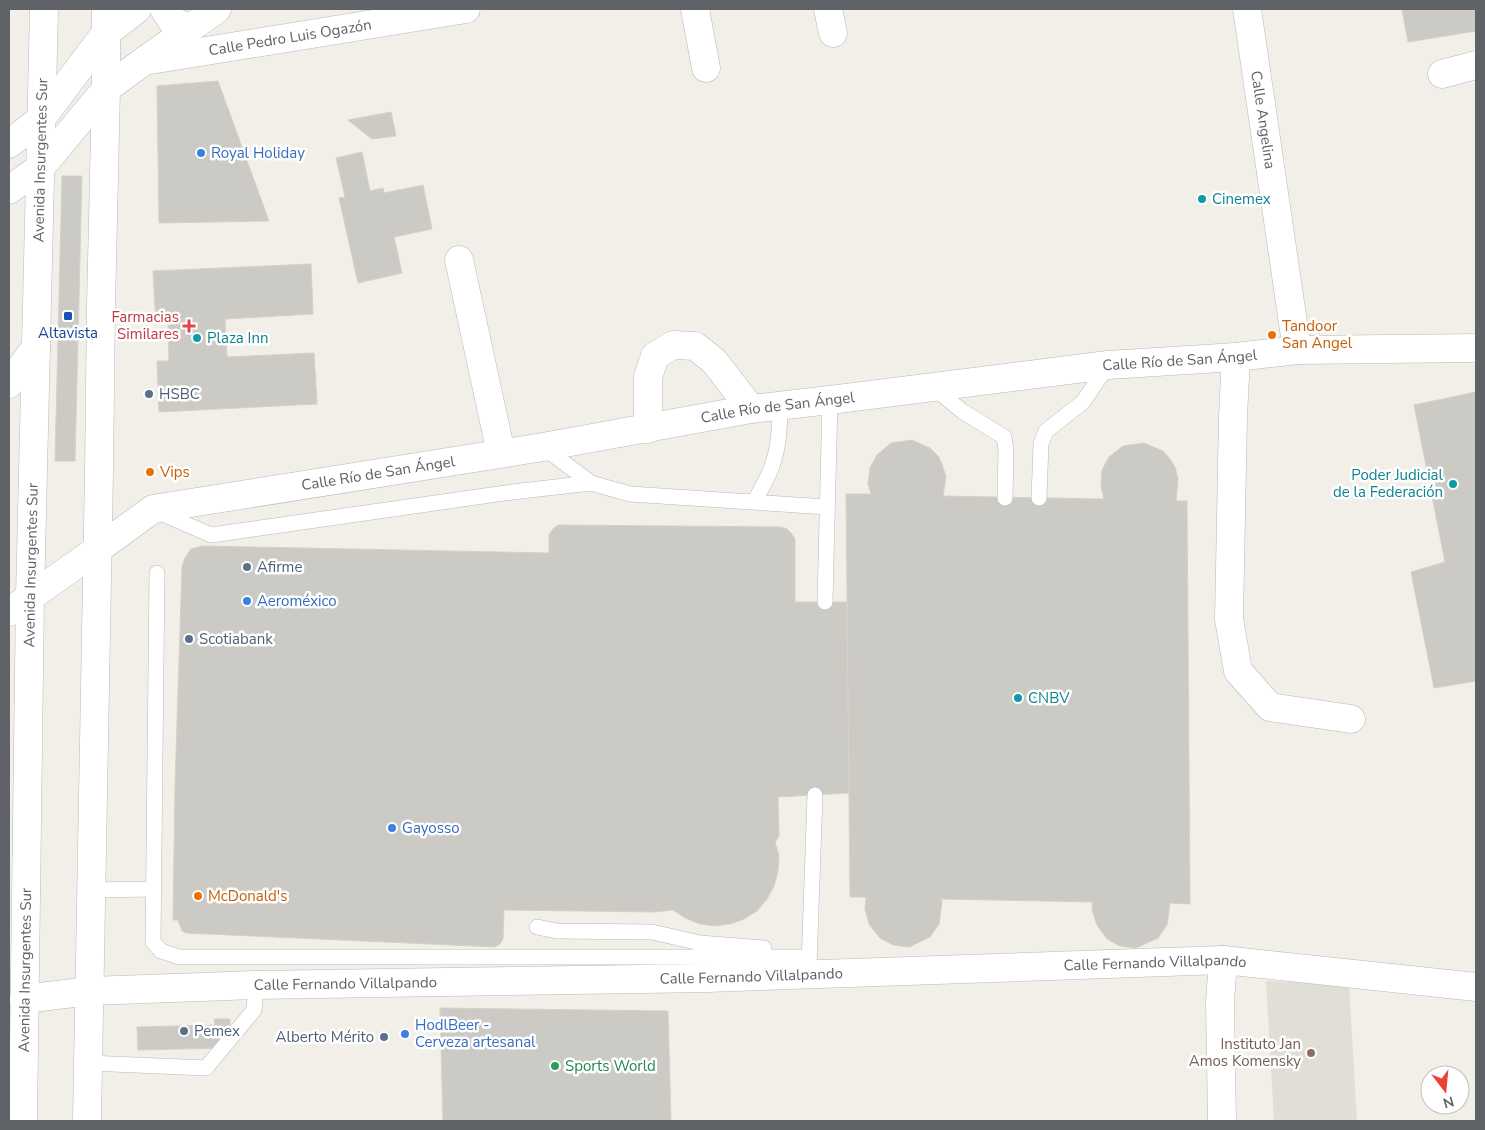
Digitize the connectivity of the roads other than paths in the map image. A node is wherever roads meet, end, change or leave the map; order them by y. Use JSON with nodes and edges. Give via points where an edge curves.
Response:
{"nodes":[{"id":1,"x":44,"y":9,"type":"edge"},
{"id":2,"x":137,"y":9,"type":"edge"},
{"id":3,"x":164,"y":9,"type":"edge"},
{"id":4,"x":217,"y":9,"type":"edge"},
{"id":5,"x":466,"y":9,"type":"edge"},
{"id":6,"x":695,"y":9,"type":"edge"},
{"id":7,"x":1247,"y":9,"type":"edge"},
{"id":8,"x":106,"y":21,"type":"edge"},
{"id":9,"x":190,"y":28,"type":"junction"},
{"id":10,"x":144,"y":61,"type":"junction"},
{"id":11,"x":1476,"y":65,"type":"edge"},
{"id":12,"x":706,"y":68,"type":"dead end"},
{"id":13,"x":1442,"y":74,"type":"dead end"},
{"id":14,"x":106,"y":89,"type":"junction"},
{"id":15,"x":41,"y":119,"type":"junction"},
{"id":16,"x":9,"y":144,"type":"edge"},
{"id":17,"x":40,"y":167,"type":"junction"},
{"id":18,"x":9,"y":190,"type":"edge"},
{"id":19,"x":459,"y":260,"type":"dead end"},
{"id":20,"x":36,"y":347,"type":"junction"},
{"id":21,"x":1476,"y":348,"type":"edge"},
{"id":22,"x":1297,"y":350,"type":"junction"},
{"id":23,"x":1236,"y":357,"type":"junction"},
{"id":24,"x":1108,"y":365,"type":"junction"},
{"id":25,"x":9,"y":384,"type":"edge"},
{"id":26,"x":932,"y":387,"type":"junction"},
{"id":27,"x":830,"y":400,"type":"junction"},
{"id":28,"x":780,"y":406,"type":"junction"},
{"id":29,"x":751,"y":409,"type":"junction"},
{"id":30,"x":648,"y":429,"type":"junction"},
{"id":31,"x":543,"y":447,"type":"junction"},
{"id":32,"x":501,"y":453,"type":"junction"},
{"id":33,"x":591,"y":483,"type":"junction"},
{"id":34,"x":1005,"y":498,"type":"dead end"},
{"id":35,"x":1039,"y":498,"type":"dead end"},
{"id":36,"x":754,"y":502,"type":"junction"},
{"id":37,"x":827,"y":507,"type":"junction"},
{"id":38,"x":153,"y":509,"type":"junction"},
{"id":39,"x":98,"y":549,"type":"junction"},
{"id":40,"x":157,"y":573,"type":"dead end"},
{"id":41,"x":825,"y":602,"type":"dead end"},
{"id":42,"x":19,"y":605,"type":"edge"},
{"id":43,"x":1351,"y":719,"type":"dead end"},
{"id":44,"x":815,"y":795,"type":"dead end"},
{"id":45,"x":154,"y":889,"type":"junction"},
{"id":46,"x":92,"y":890,"type":"junction"},
{"id":47,"x":537,"y":927,"type":"dead end"},
{"id":48,"x":1223,"y":960,"type":"junction"},
{"id":49,"x":803,"y":963,"type":"junction"},
{"id":50,"x":256,"y":985,"type":"junction"},
{"id":51,"x":1476,"y":987,"type":"edge"},
{"id":52,"x":90,"y":992,"type":"junction"},
{"id":53,"x":24,"y":999,"type":"junction"},
{"id":54,"x":88,"y":1062,"type":"junction"},
{"id":55,"x":23,"y":1121,"type":"edge"},
{"id":56,"x":87,"y":1121,"type":"edge"},
{"id":57,"x":1222,"y":1121,"type":"edge"}],
"edges":[{"from":1,"to":15,"type":"street","name":"Avenida Insurgentes Sur"},
{"from":2,"to":8,"type":"street"},
{"from":3,"to":9,"type":"street","via":[[172,21]]},
{"from":4,"to":9,"type":"street"},
{"from":5,"to":10,"type":"street","name":"Calle Pedro Luis Ogazón"},
{"from":6,"to":12,"type":"street"},
{"from":7,"to":22,"type":"street","name":"Calle Angelina"},
{"from":8,"to":14,"type":"street"},
{"from":8,"to":15,"type":"street"},
{"from":9,"to":10,"type":"street"},
{"from":10,"to":14,"type":"street"},
{"from":11,"to":13,"type":"street"},
{"from":14,"to":17,"type":"street"},
{"from":14,"to":39,"type":"street"},
{"from":15,"to":16,"type":"street"},
{"from":15,"to":17,"type":"street","name":"Avenida Insurgentes Sur"},
{"from":17,"to":18,"type":"street"},
{"from":17,"to":20,"type":"street","name":"Avenida Insurgentes Sur"},
{"from":19,"to":32,"type":"street"},
{"from":20,"to":25,"type":"street"},
{"from":20,"to":42,"type":"street","name":"Avenida Insurgentes Sur"},
{"from":21,"to":22,"type":"street","name":"Calle Río de San Ángel"},
{"from":22,"to":23,"type":"street","name":"Calle Río de San Ángel"},
{"from":23,"to":24,"type":"street","name":"Calle Río de San Ángel"},
{"from":23,"to":43,"type":"street","via":[[1229,619],[1238,671],[1270,707]]},
{"from":24,"to":26,"type":"street","name":"Calle Río de San Ángel"},
{"from":24,"to":35,"type":"lane","via":[[1083,402],[1046,431],[1041,444]]},
{"from":26,"to":27,"type":"street","name":"Calle Río de San Ángel"},
{"from":26,"to":34,"type":"lane","via":[[962,411],[1004,437]]},
{"from":27,"to":28,"type":"street","name":"Calle Río de San Ángel"},
{"from":27,"to":37,"type":"lane"},
{"from":28,"to":29,"type":"street","name":"Calle Río de San Ángel"},
{"from":28,"to":36,"type":"lane","via":[[774,460]]},
{"from":29,"to":30,"type":"street","name":"Calle Río de San Ángel"},
{"from":29,"to":30,"type":"street","via":[[714,361],[694,346],[673,345],[655,356],[648,377]]},
{"from":30,"to":31,"type":"street","name":"Calle Río de San Ángel"},
{"from":31,"to":32,"type":"street","name":"Calle Río de San Ángel"},
{"from":31,"to":33,"type":"lane"},
{"from":32,"to":38,"type":"street","name":"Calle Río de San Ángel"},
{"from":33,"to":36,"type":"lane","via":[[630,494]]},
{"from":33,"to":38,"type":"lane","via":[[211,535]]},
{"from":36,"to":37,"type":"lane"},
{"from":37,"to":41,"type":"lane"},
{"from":38,"to":39,"type":"street","name":"Calle Río de San Ángel"},
{"from":39,"to":42,"type":"street","name":"Calle Río de San Ángel"},
{"from":39,"to":46,"type":"street"},
{"from":40,"to":45,"type":"lane"},
{"from":42,"to":53,"type":"street","name":"Avenida Insurgentes Sur"},
{"from":44,"to":49,"type":"lane"},
{"from":45,"to":46,"type":"lane"},
{"from":45,"to":49,"type":"lane","via":[[153,942],[161,952],[179,957]]},
{"from":46,"to":52,"type":"street"},
{"from":47,"to":49,"type":"lane","via":[[557,931],[652,932],[700,944],[777,949]]},
{"from":48,"to":49,"type":"street","name":"Calle Fernando Villalpando"},
{"from":48,"to":51,"type":"street","name":"Calle Fernando Villalpando"},
{"from":48,"to":57,"type":"street","via":[[1220,1002]]},
{"from":49,"to":50,"type":"street","name":"Calle Fernando Villalpando","via":[[708,978]]},
{"from":50,"to":52,"type":"street","name":"Calle Fernando Villalpando"},
{"from":50,"to":54,"type":"lane","via":[[254,1010],[206,1068]]},
{"from":52,"to":53,"type":"street","name":"Calle Fernando Villalpando"},
{"from":52,"to":54,"type":"street"},
{"from":53,"to":55,"type":"street","name":"Avenida Insurgentes Sur"},
{"from":54,"to":56,"type":"street"}]}
